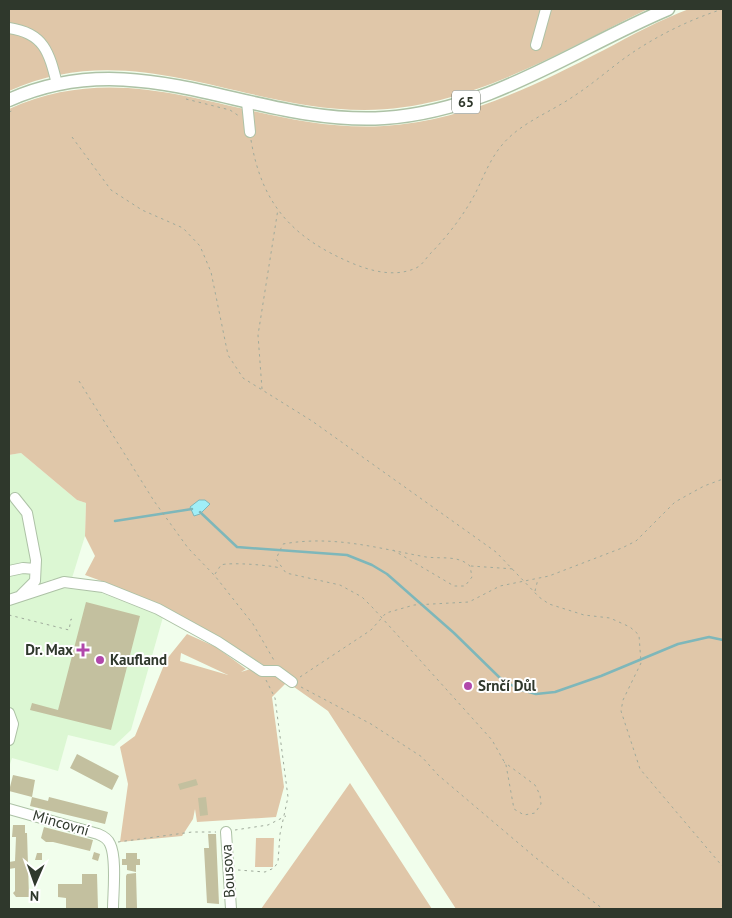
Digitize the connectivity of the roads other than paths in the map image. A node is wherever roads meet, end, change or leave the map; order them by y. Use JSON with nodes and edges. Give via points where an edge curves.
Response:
{"nodes":[{"id":1,"x":546,"y":9,"type":"edge"},
{"id":2,"x":668,"y":9,"type":"edge"},
{"id":3,"x":9,"y":28,"type":"edge"},
{"id":4,"x":536,"y":45,"type":"dead end"},
{"id":5,"x":57,"y":84,"type":"junction"},
{"id":6,"x":247,"y":102,"type":"junction"},
{"id":7,"x":13,"y":104,"type":"edge"},
{"id":8,"x":250,"y":132,"type":"road end"},
{"id":9,"x":15,"y":498,"type":"dead end"},
{"id":10,"x":35,"y":569,"type":"junction"},
{"id":11,"x":9,"y":572,"type":"edge"},
{"id":12,"x":14,"y":598,"type":"edge"},
{"id":13,"x":292,"y":682,"type":"road end"},
{"id":14,"x":9,"y":714,"type":"edge"},
{"id":15,"x":9,"y":739,"type":"edge"},
{"id":16,"x":9,"y":809,"type":"edge"},
{"id":17,"x":226,"y":832,"type":"road end"},
{"id":18,"x":113,"y":909,"type":"edge"},
{"id":19,"x":231,"y":909,"type":"edge"}],
"edges":[{"from":1,"to":4,"type":"street"},
{"from":2,"to":6,"type":"main road","number":"65","via":[[522,81],[436,110],[384,118],[348,118],[312,115]]},
{"from":3,"to":5,"type":"street","via":[[23,30],[41,41],[51,58]]},
{"from":5,"to":6,"type":"main road","number":"65","via":[[92,78],[135,78]]},
{"from":5,"to":7,"type":"main road","number":"65"},
{"from":6,"to":8,"type":"street"},
{"from":9,"to":10,"type":"street","via":[[27,513]]},
{"from":10,"to":11,"type":"street"},
{"from":10,"to":12,"type":"street","via":[[34,581]]},
{"from":12,"to":13,"type":"street","via":[[64,582],[103,587],[158,609],[262,671],[277,671]]},
{"from":14,"to":15,"type":"street","via":[[13,724]]},
{"from":16,"to":18,"type":"street","name":"Mincovní","via":[[98,834],[110,843],[113,852]]},
{"from":17,"to":19,"type":"street","name":"Bousova"}]}
